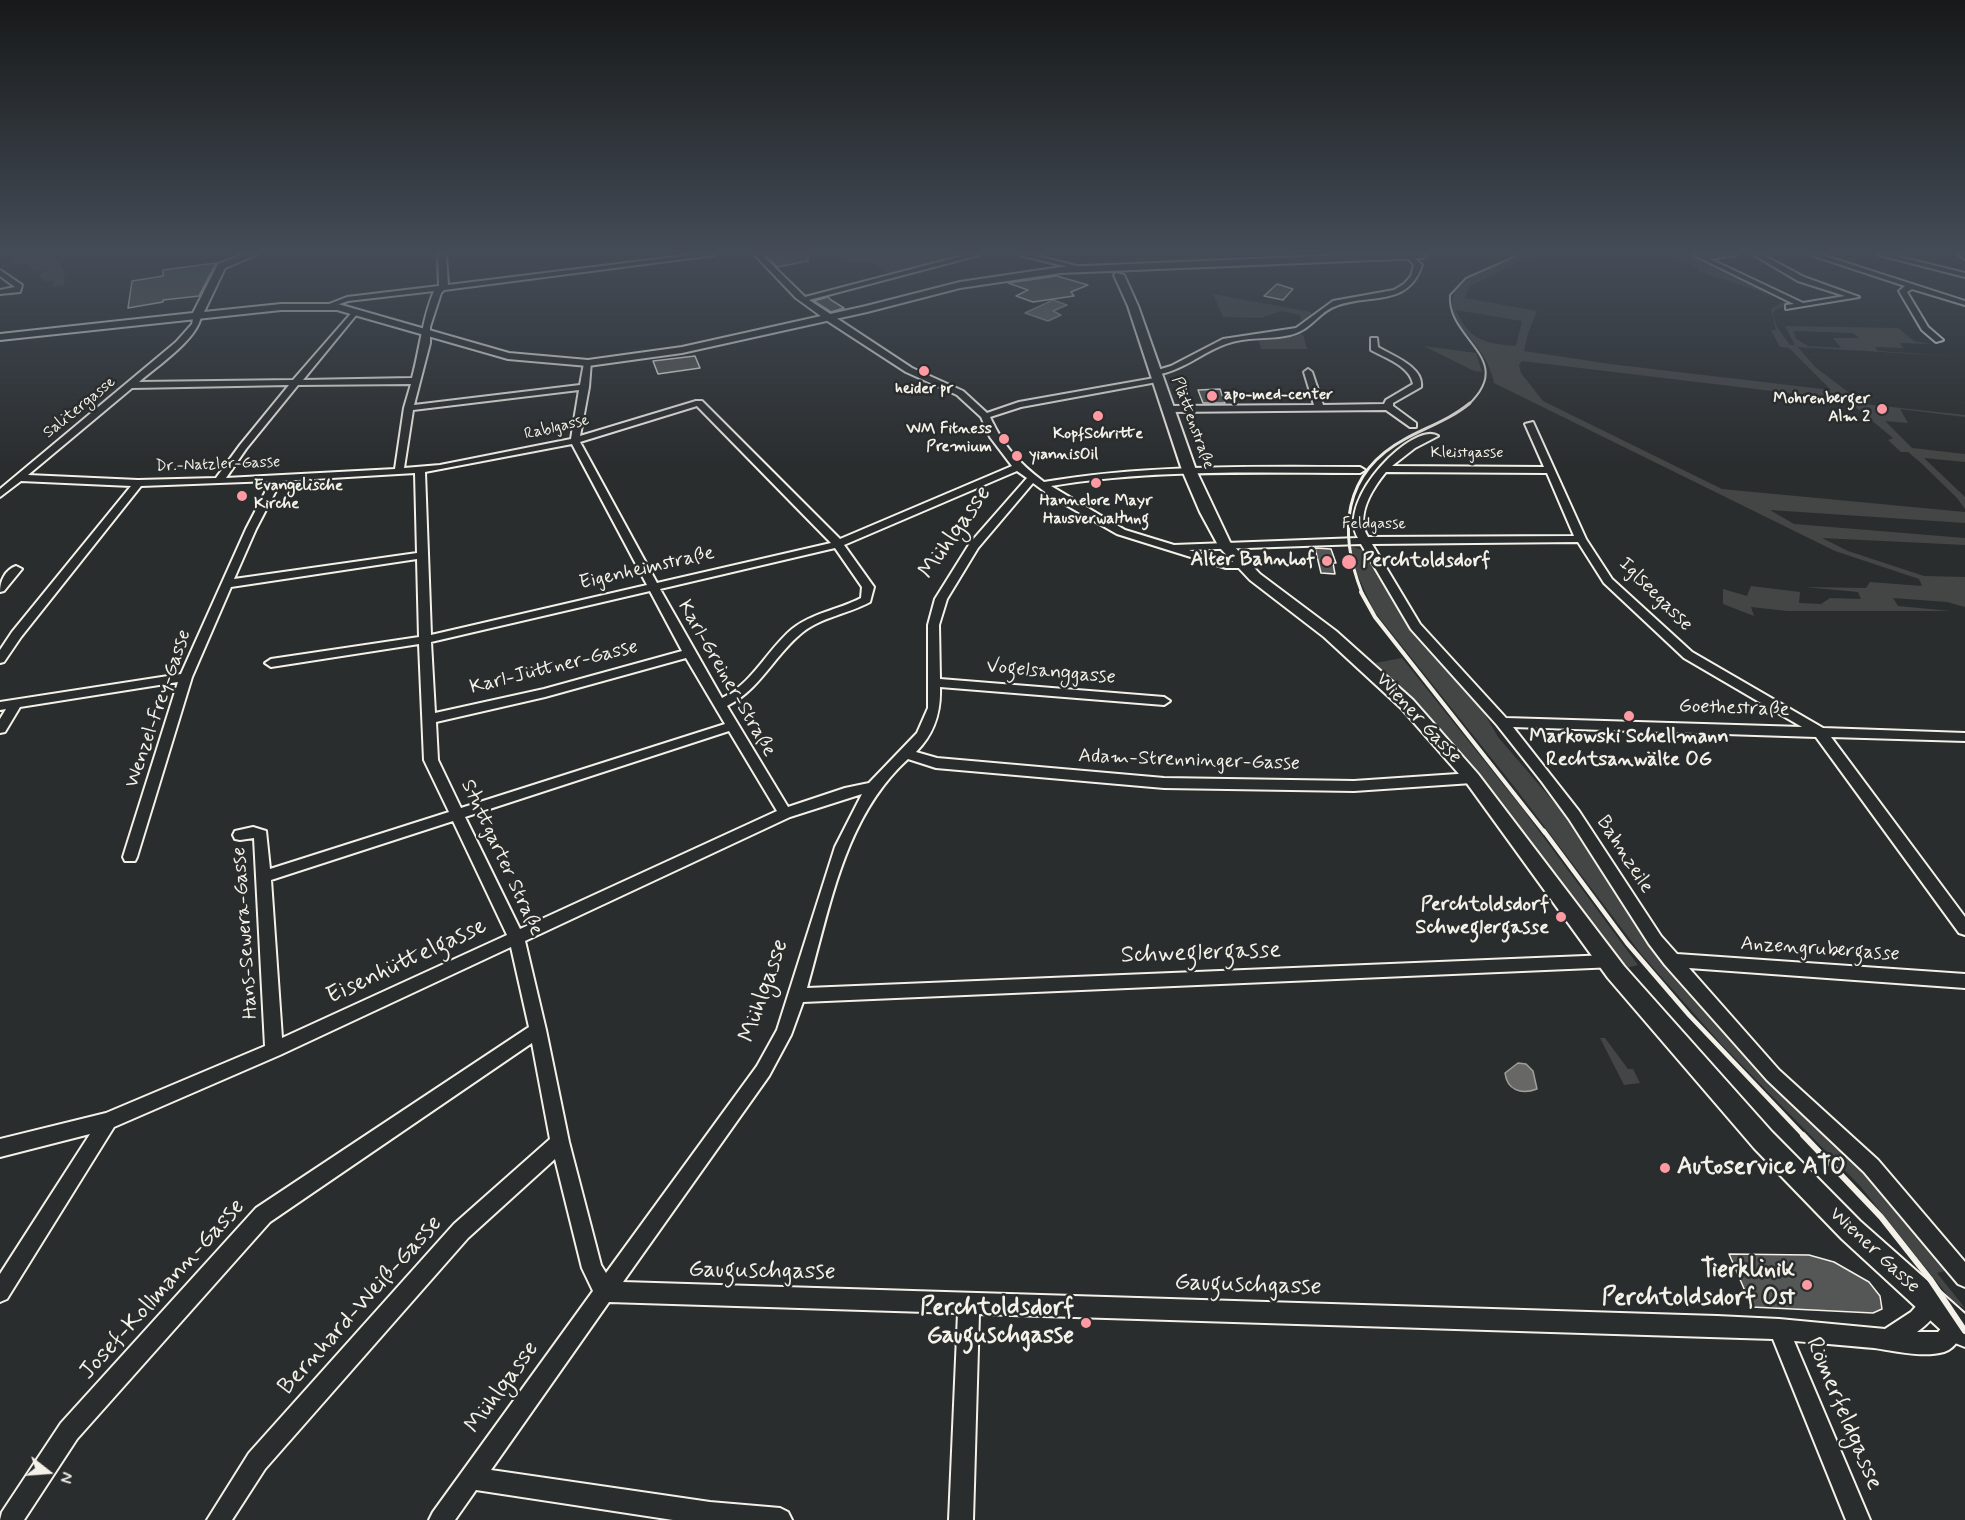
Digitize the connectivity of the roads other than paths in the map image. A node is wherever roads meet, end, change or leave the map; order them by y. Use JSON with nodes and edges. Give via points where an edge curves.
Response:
{"nodes":[{"id":1,"x":107,"y":326,"type":"edge"},
{"id":2,"x":194,"y":326,"type":"edge"},
{"id":3,"x":342,"y":326,"type":"edge"},
{"id":4,"x":393,"y":326,"type":"edge"},
{"id":5,"x":429,"y":326,"type":"edge"},
{"id":6,"x":788,"y":326,"type":"edge"},
{"id":7,"x":842,"y":326,"type":"edge"},
{"id":8,"x":1139,"y":326,"type":"edge"},
{"id":9,"x":1306,"y":326,"type":"edge"},
{"id":10,"x":1924,"y":326,"type":"edge"},
{"id":11,"x":0,"y":338,"type":"edge"},
{"id":12,"x":426,"y":338,"type":"junction"},
{"id":13,"x":1374,"y":340,"type":"dead end"},
{"id":14,"x":1939,"y":340,"type":"dead end"},
{"id":15,"x":588,"y":363,"type":"junction"},
{"id":16,"x":1308,"y":372,"type":"dead end"},
{"id":17,"x":1156,"y":375,"type":"junction"},
{"id":18,"x":416,"y":381,"type":"junction"},
{"id":19,"x":296,"y":382,"type":"junction"},
{"id":20,"x":132,"y":386,"type":"junction"},
{"id":21,"x":585,"y":387,"type":"junction"},
{"id":22,"x":1319,"y":407,"type":"junction"},
{"id":23,"x":1388,"y":407,"type":"junction"},
{"id":24,"x":409,"y":408,"type":"junction"},
{"id":25,"x":1167,"y":409,"type":"junction"},
{"id":26,"x":986,"y":416,"type":"junction"},
{"id":27,"x":1530,"y":424,"type":"dead end"},
{"id":28,"x":1413,"y":425,"type":"dead end"},
{"id":29,"x":1433,"y":436,"type":"dead end"},
{"id":30,"x":575,"y":441,"type":"junction"},
{"id":31,"x":1018,"y":467,"type":"junction"},
{"id":32,"x":1383,"y":469,"type":"junction"},
{"id":33,"x":420,"y":470,"type":"junction"},
{"id":34,"x":1189,"y":470,"type":"junction"},
{"id":35,"x":1360,"y":470,"type":"dead end"},
{"id":36,"x":1551,"y":470,"type":"junction"},
{"id":37,"x":399,"y":472,"type":"junction"},
{"id":38,"x":18,"y":478,"type":"junction"},
{"id":39,"x":277,"y":479,"type":"junction"},
{"id":40,"x":219,"y":481,"type":"junction"},
{"id":41,"x":1038,"y":482,"type":"junction"},
{"id":42,"x":138,"y":483,"type":"junction"},
{"id":43,"x":0,"y":494,"type":"edge"},
{"id":44,"x":1581,"y":539,"type":"junction"},
{"id":45,"x":1365,"y":541,"type":"junction"},
{"id":46,"x":838,"y":544,"type":"junction"},
{"id":47,"x":1224,"y":544,"type":"junction"},
{"id":48,"x":1167,"y":548,"type":"junction"},
{"id":49,"x":423,"y":555,"type":"junction"},
{"id":50,"x":1242,"y":565,"type":"junction"},
{"id":51,"x":16,"y":569,"type":"dead end"},
{"id":52,"x":226,"y":584,"type":"junction"},
{"id":53,"x":652,"y":588,"type":"junction"},
{"id":54,"x":0,"y":589,"type":"edge"},
{"id":55,"x":424,"y":640,"type":"junction"},
{"id":56,"x":689,"y":653,"type":"junction"},
{"id":57,"x":0,"y":658,"type":"edge"},
{"id":58,"x":272,"y":663,"type":"dead end"},
{"id":59,"x":186,"y":677,"type":"junction"},
{"id":60,"x":935,"y":683,"type":"junction"},
{"id":61,"x":1164,"y":701,"type":"dead end"},
{"id":62,"x":721,"y":704,"type":"junction"},
{"id":63,"x":15,"y":705,"type":"junction"},
{"id":64,"x":0,"y":706,"type":"edge"},
{"id":65,"x":428,"y":719,"type":"junction"},
{"id":66,"x":1502,"y":722,"type":"junction"},
{"id":67,"x":732,"y":726,"type":"junction"},
{"id":68,"x":0,"y":729,"type":"edge"},
{"id":69,"x":1820,"y":732,"type":"junction"},
{"id":70,"x":1965,"y":737,"type":"edge"},
{"id":71,"x":907,"y":754,"type":"junction"},
{"id":72,"x":1472,"y":778,"type":"junction"},
{"id":73,"x":873,"y":787,"type":"junction"},
{"id":74,"x":827,"y":800,"type":"junction"},
{"id":75,"x":863,"y":803,"type":"junction"},
{"id":76,"x":785,"y":813,"type":"junction"},
{"id":77,"x":456,"y":815,"type":"junction"},
{"id":78,"x":240,"y":835,"type":"dead end"},
{"id":79,"x":130,"y":857,"type":"dead end"},
{"id":80,"x":263,"y":877,"type":"junction"},
{"id":81,"x":1965,"y":929,"type":"edge"},
{"id":82,"x":516,"y":937,"type":"junction"},
{"id":83,"x":1671,"y":960,"type":"junction"},
{"id":84,"x":1609,"y":962,"type":"junction"},
{"id":85,"x":1965,"y":981,"type":"edge"},
{"id":86,"x":796,"y":995,"type":"junction"},
{"id":87,"x":538,"y":1030,"type":"junction"},
{"id":88,"x":274,"y":1050,"type":"junction"},
{"id":89,"x":108,"y":1121,"type":"junction"},
{"id":90,"x":560,"y":1142,"type":"junction"},
{"id":91,"x":0,"y":1148,"type":"edge"},
{"id":92,"x":1965,"y":1277,"type":"edge"},
{"id":93,"x":0,"y":1292,"type":"edge"},
{"id":94,"x":605,"y":1292,"type":"junction"},
{"id":95,"x":969,"y":1304,"type":"junction"},
{"id":96,"x":1931,"y":1304,"type":"junction"},
{"id":97,"x":1779,"y":1329,"type":"junction"},
{"id":98,"x":1961,"y":1330,"type":"edge"},
{"id":99,"x":1888,"y":1339,"type":"junction"},
{"id":100,"x":471,"y":1478,"type":"junction"},
{"id":101,"x":10,"y":1520,"type":"edge"},
{"id":102,"x":219,"y":1520,"type":"edge"},
{"id":103,"x":441,"y":1520,"type":"edge"},
{"id":104,"x":780,"y":1520,"type":"edge"},
{"id":105,"x":961,"y":1520,"type":"edge"},
{"id":106,"x":1858,"y":1520,"type":"edge"}],
"edges":[{"from":1,"to":11,"type":"main road"},
{"from":2,"to":20,"type":"street","name":"Salitergasse"},
{"from":3,"to":19,"type":"street"},
{"from":4,"to":12,"type":"main road"},
{"from":5,"to":12,"type":"street"},
{"from":6,"to":15,"type":"main road","via":[[682,350]]},
{"from":7,"to":26,"type":"street","via":[[909,370],[960,393]]},
{"from":8,"to":17,"type":"main road","name":"Plättenstraße"},
{"from":9,"to":17,"type":"street","via":[[1297,331],[1227,340],[1175,369]]},
{"from":10,"to":14,"type":"street"},
{"from":12,"to":15,"type":"main road","via":[[443,337],[508,356]]},
{"from":12,"to":18,"type":"street"},
{"from":13,"to":23,"type":"street","via":[[1374,348],[1418,379],[1414,389],[1389,402]]},
{"from":15,"to":21,"type":"street"},
{"from":16,"to":22,"type":"street"},
{"from":17,"to":25,"type":"main road","name":"Plättenstraße"},
{"from":17,"to":26,"type":"street"},
{"from":18,"to":19,"type":"street"},
{"from":18,"to":24,"type":"street"},
{"from":19,"to":20,"type":"street"},
{"from":19,"to":40,"type":"street"},
{"from":20,"to":38,"type":"street","name":"Salitergasse"},
{"from":21,"to":24,"type":"street"},
{"from":21,"to":30,"type":"street"},
{"from":22,"to":23,"type":"street"},
{"from":22,"to":25,"type":"street"},
{"from":23,"to":28,"type":"street"},
{"from":24,"to":37,"type":"street"},
{"from":25,"to":34,"type":"main road","name":"Plättenstraße"},
{"from":26,"to":31,"type":"street","via":[[995,437]]},
{"from":27,"to":36,"type":"street","name":"Iglseegasse"},
{"from":29,"to":32,"type":"street","name":"Bahnzeile","via":[[1394,458]]},
{"from":30,"to":33,"type":"street","name":"Rablgasse"},
{"from":30,"to":46,"type":"street","name":"Rablgasse","via":[[699,403]]},
{"from":30,"to":53,"type":"street","name":"Karl-Greiner-Straße"},
{"from":31,"to":41,"type":"street"},
{"from":31,"to":46,"type":"street","name":"Eigenheimstraße"},
{"from":32,"to":36,"type":"street","name":"Kleistgasse"},
{"from":32,"to":45,"type":"street","name":"Bahnzeile","via":[[1363,500],[1359,531]]},
{"from":33,"to":37,"type":"street","name":"Dr.-Natzler-Gasse"},
{"from":33,"to":49,"type":"street","name":"Stuttgarter Straße"},
{"from":34,"to":35,"type":"street"},
{"from":34,"to":41,"type":"street"},
{"from":34,"to":47,"type":"main road","name":"Plättenstraße"},
{"from":36,"to":44,"type":"street","name":"Iglseegasse"},
{"from":37,"to":39,"type":"street","name":"Dr.-Natzler-Gasse"},
{"from":38,"to":42,"type":"street","name":"Dr.-Natzler-Gasse"},
{"from":38,"to":43,"type":"street","name":"Salitergasse"},
{"from":39,"to":40,"type":"street","name":"Dr.-Natzler-Gasse"},
{"from":39,"to":52,"type":"street","name":"Wenzel-Frey-Gasse"},
{"from":40,"to":42,"type":"street","name":"Dr.-Natzler-Gasse"},
{"from":41,"to":48,"type":"street","via":[[1121,532]]},
{"from":41,"to":60,"type":"street","name":"Mühlgasse","via":[[1027,482],[976,543],[942,598],[935,618]]},
{"from":42,"to":57,"type":"street"},
{"from":44,"to":45,"type":"street","name":"Feldgasse"},
{"from":44,"to":69,"type":"street","name":"Iglseegasse","via":[[1608,581],[1688,655]]},
{"from":45,"to":47,"type":"street","name":"Feldgasse"},
{"from":45,"to":66,"type":"street","name":"Bahnzeile","via":[[1415,626]]},
{"from":46,"to":53,"type":"street","name":"Eigenheimstraße"},
{"from":46,"to":62,"type":"street","via":[[868,587],[866,600],[815,619],[796,631],[746,689]]},
{"from":47,"to":48,"type":"street","name":"Feldgasse"},
{"from":47,"to":50,"type":"main road","name":"Plättenstraße"},
{"from":48,"to":50,"type":"street","via":[[1226,565]]},
{"from":49,"to":52,"type":"street"},
{"from":49,"to":55,"type":"street","name":"Stuttgarter Straße"},
{"from":50,"to":72,"type":"main road","name":"Wiener Gasse","via":[[1383,680]]},
{"from":51,"to":54,"type":"street"},
{"from":52,"to":59,"type":"street","name":"Wenzel-Frey-Gasse"},
{"from":53,"to":55,"type":"street","name":"Eigenheimstraße"},
{"from":53,"to":56,"type":"street","name":"Karl-Greiner-Straße"},
{"from":55,"to":58,"type":"street","name":"Eigenheimstraße"},
{"from":55,"to":65,"type":"street","name":"Stuttgarter Straße"},
{"from":56,"to":62,"type":"street","name":"Karl-Greiner-Straße"},
{"from":56,"to":65,"type":"street","name":"Karl-Jüttner-Gasse","via":[[556,691]]},
{"from":59,"to":63,"type":"street"},
{"from":59,"to":79,"type":"street","name":"Wenzel-Frey-Gasse"},
{"from":60,"to":61,"type":"street","name":"Vogelsanggasse"},
{"from":60,"to":71,"type":"street","name":"Mühlgasse","via":[[928,727]]},
{"from":62,"to":67,"type":"street","name":"Karl-Greiner-Straße"},
{"from":63,"to":64,"type":"street"},
{"from":63,"to":68,"type":"street"},
{"from":65,"to":77,"type":"street","name":"Stuttgarter Straße","via":[[431,760]]},
{"from":66,"to":69,"type":"street","name":"Goethestraße"},
{"from":66,"to":83,"type":"street","name":"Bahnzeile","via":[[1574,815]]},
{"from":67,"to":76,"type":"street","name":"Karl-Greiner-Straße"},
{"from":67,"to":77,"type":"street"},
{"from":69,"to":70,"type":"street","name":"Goethestraße"},
{"from":69,"to":81,"type":"street"},
{"from":71,"to":72,"type":"street","name":"Adam-Strenninger-Gasse","via":[[936,763],[1164,783],[1354,786]]},
{"from":71,"to":73,"type":"street","name":"Mühlgasse"},
{"from":72,"to":84,"type":"main road","name":"Wiener Gasse"},
{"from":73,"to":74,"type":"street","name":"Eisenhüttelgasse"},
{"from":73,"to":75,"type":"street","name":"Mühlgasse"},
{"from":74,"to":75,"type":"street","name":"Eisenhüttelgasse"},
{"from":74,"to":76,"type":"street","name":"Eisenhüttelgasse"},
{"from":75,"to":86,"type":"street","name":"Mühlgasse","via":[[818,913]]},
{"from":76,"to":82,"type":"street","name":"Eisenhüttelgasse"},
{"from":77,"to":80,"type":"street"},
{"from":77,"to":82,"type":"street","name":"Stuttgarter Straße"},
{"from":78,"to":80,"type":"street","name":"Hans-Sewera-Gasse","via":[[261,835]]},
{"from":80,"to":88,"type":"street","name":"Hans-Sewera-Gasse"},
{"from":82,"to":87,"type":"street","name":"Stuttgarter Straße"},
{"from":82,"to":88,"type":"street","name":"Eisenhüttelgasse"},
{"from":83,"to":85,"type":"street","name":"Anzengrubergasse"},
{"from":83,"to":92,"type":"street","name":"Bahnzeile","via":[[1773,1075],[1871,1166]]},
{"from":84,"to":86,"type":"street","name":"Schweglergasse"},
{"from":84,"to":96,"type":"main road","name":"Wiener Gasse","via":[[1763,1140]]},
{"from":86,"to":94,"type":"street","name":"Mühlgasse","via":[[784,1032],[763,1071]]},
{"from":87,"to":90,"type":"street","name":"Stuttgarter Straße"},
{"from":87,"to":101,"type":"street","name":"Josef-Kollmann-Gasse","via":[[263,1215],[69,1431]]},
{"from":88,"to":89,"type":"street","name":"Eisenhüttelgasse"},
{"from":89,"to":91,"type":"street","name":"Eisenhüttelgasse"},
{"from":89,"to":93,"type":"street"},
{"from":90,"to":94,"type":"street","name":"Stuttgarter Straße","via":[[592,1268]]},
{"from":90,"to":102,"type":"street","name":"Bernhard-Weiß-Gasse","via":[[461,1231],[257,1461]]},
{"from":94,"to":95,"type":"street","name":"Gauguschgasse"},
{"from":94,"to":100,"type":"street","name":"Mühlgasse"},
{"from":95,"to":97,"type":"street","name":"Gauguschgasse"},
{"from":95,"to":105,"type":"street"},
{"from":96,"to":98,"type":"main road","name":"Wiener Gasse"},
{"from":96,"to":99,"type":"street","via":[[1918,1319]]},
{"from":97,"to":99,"type":"street","name":"Gauguschgasse"},
{"from":97,"to":106,"type":"street","name":"Römerfeldgasse"},
{"from":98,"to":99,"type":"street","name":"Gauguschgasse","via":[[1942,1342],[1920,1344]]},
{"from":100,"to":103,"type":"street","name":"Mühlgasse"},
{"from":100,"to":104,"type":"street","via":[[710,1514]]}]}
